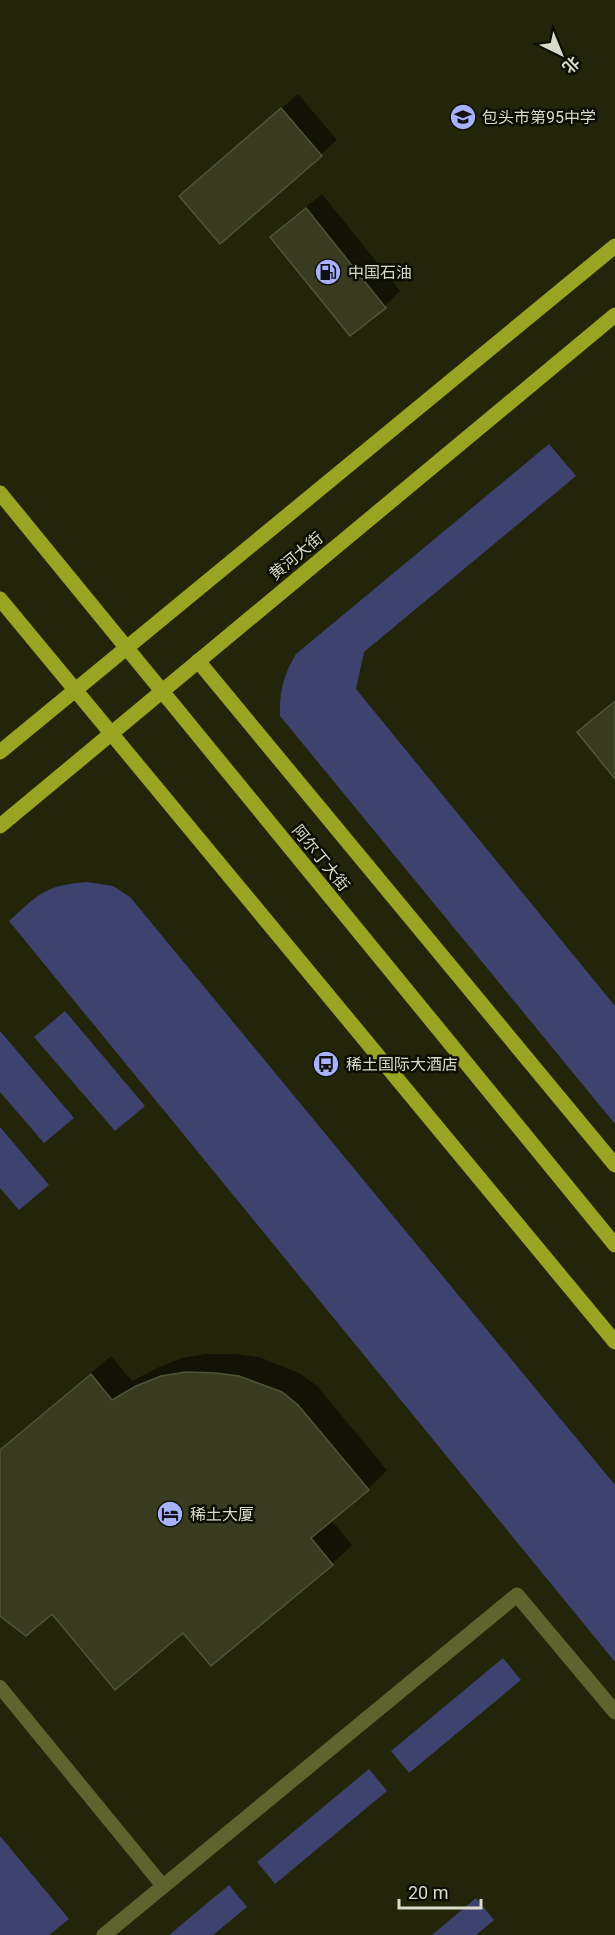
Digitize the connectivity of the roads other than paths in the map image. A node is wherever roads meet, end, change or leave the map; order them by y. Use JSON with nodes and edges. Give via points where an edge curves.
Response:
{"nodes":[{"id":1,"x":615,"y":246,"type":"edge"},
{"id":2,"x":615,"y":315,"type":"edge"},
{"id":3,"x":0,"y":493,"type":"edge"},
{"id":4,"x":0,"y":599,"type":"edge"},
{"id":5,"x":127,"y":647,"type":"junction"},
{"id":6,"x":198,"y":661,"type":"junction"},
{"id":7,"x":76,"y":689,"type":"junction"},
{"id":8,"x":160,"y":691,"type":"junction"},
{"id":9,"x":111,"y":733,"type":"junction"},
{"id":10,"x":0,"y":752,"type":"edge"},
{"id":11,"x":0,"y":826,"type":"edge"},
{"id":12,"x":615,"y":1165,"type":"edge"},
{"id":13,"x":615,"y":1245,"type":"edge"},
{"id":14,"x":615,"y":1342,"type":"edge"},
{"id":15,"x":0,"y":1687,"type":"edge"},
{"id":16,"x":615,"y":1712,"type":"edge"},
{"id":17,"x":163,"y":1887,"type":"junction"},
{"id":18,"x":104,"y":1935,"type":"edge"}],
"edges":[{"from":1,"to":5,"type":"main road"},
{"from":2,"to":6,"type":"main road","name":"黄河大街"},
{"from":3,"to":5,"type":"main road","name":"阿尔丁大街"},
{"from":4,"to":7,"type":"main road"},
{"from":5,"to":7,"type":"main road"},
{"from":5,"to":8,"type":"main road","name":"阿尔丁大街"},
{"from":6,"to":8,"type":"main road","name":"黄河大街"},
{"from":6,"to":12,"type":"main road"},
{"from":7,"to":9,"type":"main road"},
{"from":7,"to":10,"type":"main road"},
{"from":8,"to":9,"type":"main road","name":"黄河大街"},
{"from":8,"to":13,"type":"main road","name":"阿尔丁大街"},
{"from":9,"to":11,"type":"main road","name":"黄河大街"},
{"from":9,"to":14,"type":"main road"},
{"from":15,"to":17,"type":"lane"},
{"from":16,"to":17,"type":"street","via":[[517,1594]]},
{"from":17,"to":18,"type":"street"}]}
